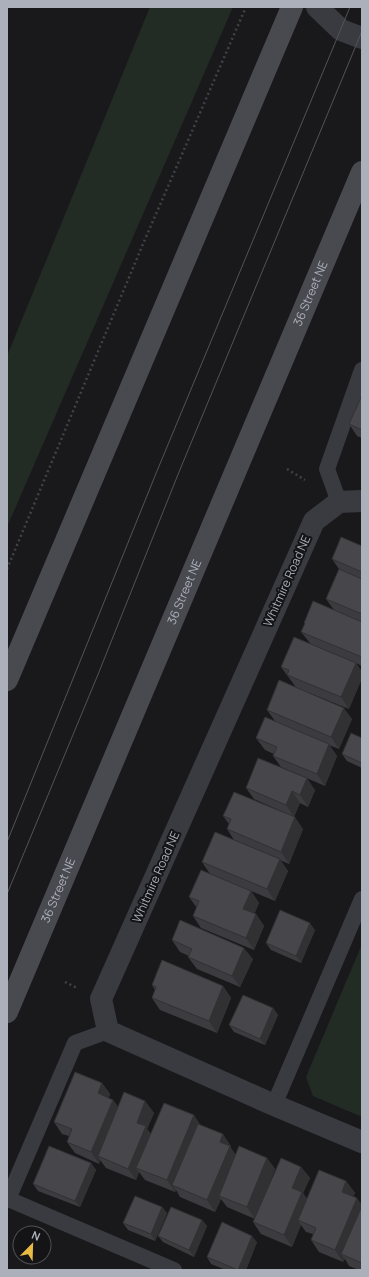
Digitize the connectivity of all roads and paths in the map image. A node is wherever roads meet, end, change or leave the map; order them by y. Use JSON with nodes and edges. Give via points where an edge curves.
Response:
{"nodes":[{"id":1,"x":246,"y":7,"type":"edge"},
{"id":2,"x":292,"y":7,"type":"edge"},
{"id":3,"x":318,"y":7,"type":"edge"},
{"id":4,"x":362,"y":38,"type":"edge"},
{"id":5,"x":362,"y":172,"type":"edge"},
{"id":6,"x":362,"y":210,"type":"edge"},
{"id":7,"x":332,"y":245,"type":"junction"},
{"id":8,"x":362,"y":370,"type":"edge"},
{"id":9,"x":362,"y":501,"type":"edge"},
{"id":10,"x":339,"y":502,"type":"junction"},
{"id":11,"x":7,"y":569,"type":"edge"},
{"id":12,"x":7,"y":680,"type":"edge"},
{"id":13,"x":362,"y":899,"type":"edge"},
{"id":14,"x":7,"y":1012,"type":"edge"},
{"id":15,"x":108,"y":1030,"type":"junction"},
{"id":16,"x":274,"y":1105,"type":"junction"},
{"id":17,"x":362,"y":1142,"type":"edge"},
{"id":18,"x":174,"y":1270,"type":"edge"}],
"edges":[{"from":1,"to":11,"type":"path","via":[[143,244]]},
{"from":2,"to":12,"type":"main road"},
{"from":3,"to":4,"type":"street","via":[[340,30]]},
{"from":5,"to":7,"type":"main road","name":"36 Street NE"},
{"from":6,"to":7,"type":"main road"},
{"from":7,"to":14,"type":"main road","name":"36 Street NE"},
{"from":8,"to":10,"type":"lane","via":[[326,469]]},
{"from":9,"to":10,"type":"street"},
{"from":10,"to":15,"type":"street","name":"Whitmire Road NE","via":[[314,521],[101,999]]},
{"from":13,"to":16,"type":"lane"},
{"from":15,"to":16,"type":"street"},
{"from":15,"to":18,"type":"lane","via":[[75,1043],[8,1199]]},
{"from":16,"to":17,"type":"street"}]}
